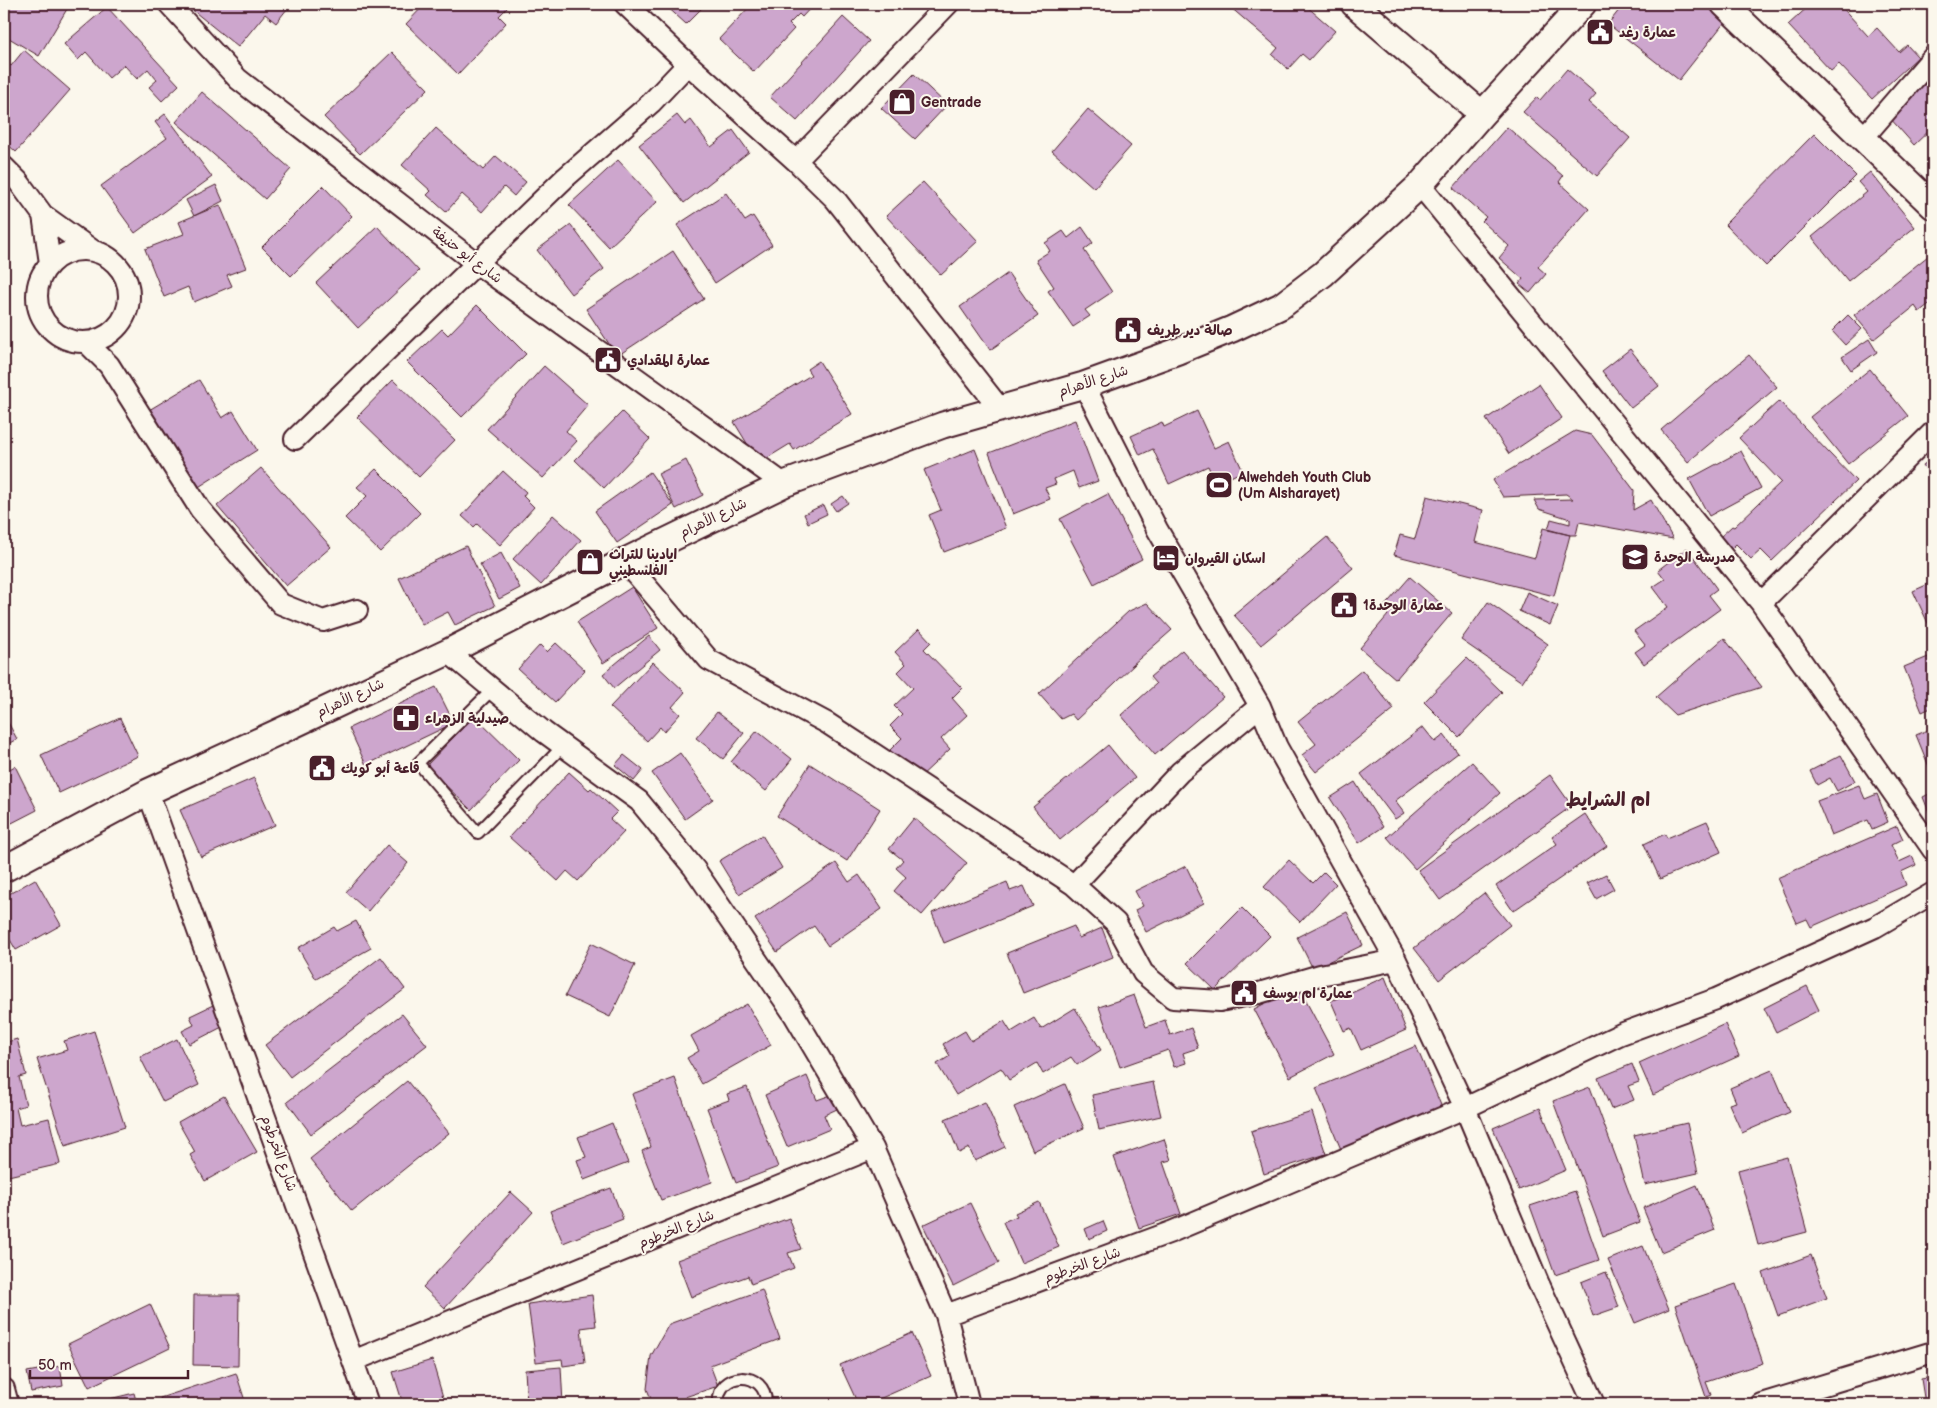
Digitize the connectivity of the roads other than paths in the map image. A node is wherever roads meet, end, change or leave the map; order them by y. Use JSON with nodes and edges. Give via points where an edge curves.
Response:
{"nodes":[{"id":1,"x":169,"y":4,"type":"edge"},
{"id":2,"x":625,"y":4,"type":"edge"},
{"id":3,"x":948,"y":4,"type":"edge"},
{"id":4,"x":1354,"y":4,"type":"edge"},
{"id":5,"x":1583,"y":4,"type":"edge"},
{"id":6,"x":1724,"y":4,"type":"edge"},
{"id":7,"x":1933,"y":57,"type":"edge"},
{"id":8,"x":688,"y":64,"type":"junction"},
{"id":9,"x":1482,"y":114,"type":"junction"},
{"id":10,"x":1863,"y":138,"type":"junction"},
{"id":11,"x":796,"y":161,"type":"junction"},
{"id":12,"x":4,"y":167,"type":"edge"},
{"id":13,"x":1420,"y":185,"type":"junction"},
{"id":14,"x":1933,"y":206,"type":"edge"},
{"id":15,"x":43,"y":215,"type":"junction"},
{"id":16,"x":92,"y":250,"type":"junction"},
{"id":17,"x":50,"y":263,"type":"junction"},
{"id":18,"x":476,"y":263,"type":"junction"},
{"id":19,"x":114,"y":331,"type":"junction"},
{"id":20,"x":86,"y":342,"type":"junction"},
{"id":21,"x":109,"y":365,"type":"junction"},
{"id":22,"x":1084,"y":385,"type":"junction"},
{"id":23,"x":1001,"y":410,"type":"junction"},
{"id":24,"x":1933,"y":432,"type":"edge"},
{"id":25,"x":295,"y":439,"type":"dead end"},
{"id":26,"x":784,"y":484,"type":"junction"},
{"id":27,"x":625,"y":561,"type":"junction"},
{"id":28,"x":1761,"y":603,"type":"junction"},
{"id":29,"x":357,"y":610,"type":"dead end"},
{"id":30,"x":448,"y":652,"type":"junction"},
{"id":31,"x":493,"y":689,"type":"junction"},
{"id":32,"x":1260,"y":706,"type":"junction"},
{"id":33,"x":563,"y":746,"type":"junction"},
{"id":34,"x":148,"y":792,"type":"junction"},
{"id":35,"x":1933,"y":850,"type":"edge"},
{"id":36,"x":4,"y":869,"type":"edge"},
{"id":37,"x":1074,"y":885,"type":"junction"},
{"id":38,"x":1933,"y":893,"type":"edge"},
{"id":39,"x":1396,"y":960,"type":"junction"},
{"id":40,"x":1465,"y":1108,"type":"junction"},
{"id":41,"x":873,"y":1148,"type":"junction"},
{"id":42,"x":946,"y":1315,"type":"junction"},
{"id":43,"x":1933,"y":1352,"type":"edge"},
{"id":44,"x":353,"y":1361,"type":"junction"},
{"id":45,"x":4,"y":1389,"type":"edge"},
{"id":46,"x":8,"y":1404,"type":"edge"},
{"id":47,"x":368,"y":1404,"type":"edge"},
{"id":48,"x":719,"y":1404,"type":"edge"},
{"id":49,"x":766,"y":1404,"type":"edge"},
{"id":50,"x":969,"y":1404,"type":"edge"},
{"id":51,"x":1594,"y":1404,"type":"edge"},
{"id":52,"x":1761,"y":1404,"type":"edge"}],
"edges":[{"from":1,"to":18,"type":"street","name":"شارع أبو حنيفة","via":[[238,79]]},
{"from":2,"to":8,"type":"street"},
{"from":3,"to":11,"type":"street"},
{"from":4,"to":9,"type":"street"},
{"from":5,"to":9,"type":"street","name":"شارع الأهرام"},
{"from":6,"to":10,"type":"street"},
{"from":7,"to":10,"type":"street"},
{"from":8,"to":11,"type":"street"},
{"from":8,"to":18,"type":"street"},
{"from":9,"to":13,"type":"street","name":"شارع الأهرام"},
{"from":10,"to":14,"type":"street"},
{"from":11,"to":23,"type":"street","via":[[835,199]]},
{"from":12,"to":15,"type":"street"},
{"from":13,"to":22,"type":"street","name":"شارع الأهرام","via":[[1323,274],[1281,306],[1178,351]]},
{"from":13,"to":28,"type":"street"},
{"from":15,"to":16,"type":"street"},
{"from":15,"to":17,"type":"street"},
{"from":16,"to":17,"type":"street","via":[[63,254]]},
{"from":16,"to":19,"type":"street","via":[[118,264],[126,276],[129,306]]},
{"from":17,"to":20,"type":"street","via":[[41,276],[37,291],[38,307],[44,322],[55,333],[70,340]]},
{"from":18,"to":25,"type":"street"},
{"from":18,"to":26,"type":"street","name":"شارع أبو حنيفة"},
{"from":19,"to":20,"type":"street"},
{"from":19,"to":21,"type":"street"},
{"from":20,"to":21,"type":"street"},
{"from":21,"to":29,"type":"street","via":[[200,509],[281,604],[323,621]]},
{"from":22,"to":23,"type":"street","name":"شارع الأهرام"},
{"from":22,"to":32,"type":"street","via":[[1157,529]]},
{"from":23,"to":26,"type":"street","name":"شارع الأهرام","via":[[943,425]]},
{"from":24,"to":28,"type":"street"},
{"from":26,"to":27,"type":"street","name":"شارع الأهرام"},
{"from":27,"to":30,"type":"street","name":"شارع الأهرام"},
{"from":27,"to":37,"type":"street","via":[[710,660],[827,723]]},
{"from":28,"to":35,"type":"street"},
{"from":30,"to":31,"type":"street"},
{"from":30,"to":34,"type":"street","name":"شارع الأهرام"},
{"from":31,"to":33,"type":"street"},
{"from":31,"to":33,"type":"lane","via":[[418,763],[478,833]]},
{"from":32,"to":37,"type":"street","via":[[1180,772]]},
{"from":32,"to":39,"type":"street","via":[[1277,747]]},
{"from":33,"to":41,"type":"street","via":[[638,801],[694,868],[794,1013]]},
{"from":34,"to":36,"type":"street","name":"شارع الأهرام"},
{"from":34,"to":44,"type":"street","name":"شارع الخرطوم"},
{"from":37,"to":39,"type":"street","via":[[1116,922],[1143,973],[1172,998],[1220,1001],[1320,975]]},
{"from":38,"to":40,"type":"street","name":"شارع الخرطوم","via":[[1875,927],[1716,999],[1621,1034]]},
{"from":39,"to":40,"type":"street"},
{"from":40,"to":42,"type":"street","name":"شارع الخرطوم","via":[[1171,1232]]},
{"from":40,"to":51,"type":"street","via":[[1538,1282]]},
{"from":41,"to":42,"type":"street"},
{"from":41,"to":44,"type":"street","name":"شارع الخرطوم"},
{"from":42,"to":50,"type":"street"},
{"from":43,"to":52,"type":"street"},
{"from":44,"to":47,"type":"street"},
{"from":45,"to":46,"type":"street"},
{"from":48,"to":49,"type":"lane","via":[[720,1392],[725,1386],[738,1378],[746,1378],[764,1391]]}]}
